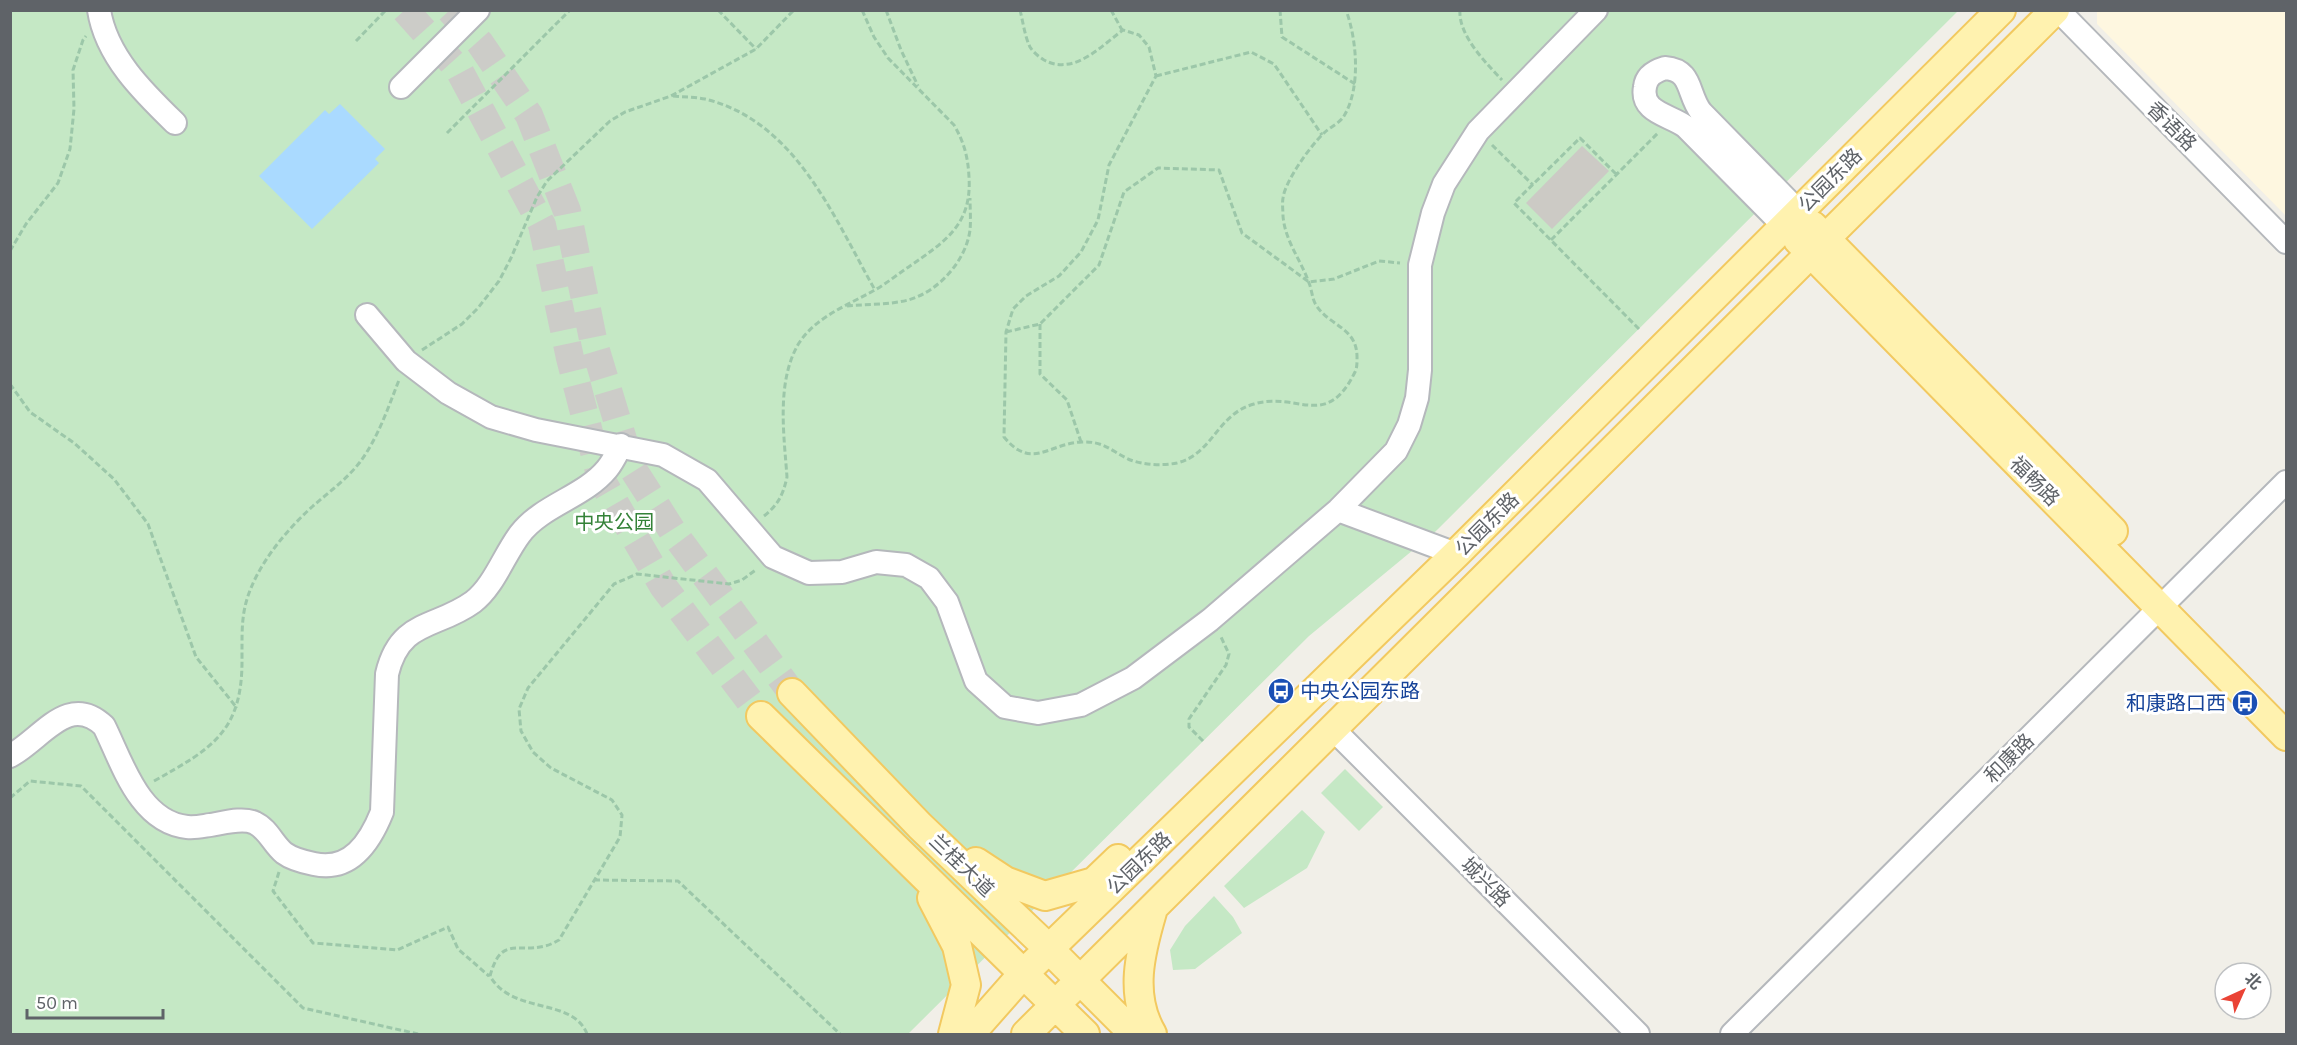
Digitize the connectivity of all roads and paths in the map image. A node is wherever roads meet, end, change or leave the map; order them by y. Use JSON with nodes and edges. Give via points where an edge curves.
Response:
{"nodes":[{"id":1,"x":386,"y":10,"type":"edge"},
{"id":2,"x":478,"y":10,"type":"edge"},
{"id":3,"x":570,"y":10,"type":"edge"},
{"id":4,"x":718,"y":10,"type":"edge"},
{"id":5,"x":862,"y":10,"type":"edge"},
{"id":6,"x":886,"y":10,"type":"edge"},
{"id":7,"x":1020,"y":10,"type":"edge"},
{"id":8,"x":1111,"y":10,"type":"edge"},
{"id":9,"x":1280,"y":10,"type":"edge"},
{"id":10,"x":1346,"y":10,"type":"edge"},
{"id":11,"x":1460,"y":10,"type":"edge"},
{"id":12,"x":1596,"y":10,"type":"edge"},
{"id":13,"x":2001,"y":10,"type":"edge"},
{"id":14,"x":2057,"y":10,"type":"edge"},
{"id":15,"x":100,"y":14,"type":"edge"},
{"id":16,"x":1123,"y":30,"type":"junction"},
{"id":17,"x":356,"y":41,"type":"dead end"},
{"id":18,"x":756,"y":49,"type":"dead end"},
{"id":19,"x":1156,"y":76,"type":"junction"},
{"id":20,"x":1355,"y":84,"type":"junction"},
{"id":21,"x":401,"y":87,"type":"dead end"},
{"id":22,"x":918,"y":88,"type":"junction"},
{"id":23,"x":1516,"y":94,"type":"junction"},
{"id":24,"x":671,"y":96,"type":"dead end"},
{"id":25,"x":1673,"y":117,"type":"junction"},
{"id":26,"x":175,"y":123,"type":"dead end"},
{"id":27,"x":1478,"y":130,"type":"junction"},
{"id":28,"x":447,"y":133,"type":"dead end"},
{"id":29,"x":1322,"y":135,"type":"junction"},
{"id":30,"x":1616,"y":174,"type":"junction"},
{"id":31,"x":1533,"y":185,"type":"junction"},
{"id":32,"x":970,"y":196,"type":"junction"},
{"id":33,"x":1791,"y":219,"type":"junction"},
{"id":34,"x":1551,"y":240,"type":"junction"},
{"id":35,"x":2286,"y":242,"type":"edge"},
{"id":36,"x":1818,"y":246,"type":"junction"},
{"id":37,"x":10,"y":251,"type":"edge"},
{"id":38,"x":1420,"y":265,"type":"junction"},
{"id":39,"x":1309,"y":282,"type":"junction"},
{"id":40,"x":875,"y":290,"type":"junction"},
{"id":41,"x":845,"y":306,"type":"junction"},
{"id":42,"x":366,"y":315,"type":"dead end"},
{"id":43,"x":1040,"y":324,"type":"junction"},
{"id":44,"x":1639,"y":329,"type":"dead end"},
{"id":45,"x":1006,"y":332,"type":"junction"},
{"id":46,"x":10,"y":384,"type":"edge"},
{"id":47,"x":1081,"y":442,"type":"junction"},
{"id":48,"x":621,"y":446,"type":"junction"},
{"id":49,"x":2286,"y":482,"type":"edge"},
{"id":50,"x":1338,"y":510,"type":"junction"},
{"id":51,"x":750,"y":530,"type":"junction"},
{"id":52,"x":1456,"y":554,"type":"junction"},
{"id":53,"x":772,"y":557,"type":"junction"},
{"id":54,"x":2167,"y":601,"type":"junction"},
{"id":55,"x":1210,"y":620,"type":"junction"},
{"id":56,"x":792,"y":693,"type":"tunnel mouth"},
{"id":57,"x":237,"y":708,"type":"dead end"},
{"id":58,"x":2286,"y":708,"type":"edge"},
{"id":59,"x":760,"y":716,"type":"tunnel mouth"},
{"id":60,"x":1333,"y":729,"type":"junction"},
{"id":61,"x":2286,"y":736,"type":"edge"},
{"id":62,"x":1203,"y":741,"type":"dead end"},
{"id":63,"x":10,"y":756,"type":"edge"},
{"id":64,"x":1227,"y":778,"type":"junction"},
{"id":65,"x":10,"y":798,"type":"edge"},
{"id":66,"x":920,"y":826,"type":"junction"},
{"id":67,"x":284,"y":853,"type":"junction"},
{"id":68,"x":918,"y":873,"type":"junction"},
{"id":69,"x":594,"y":880,"type":"junction"},
{"id":70,"x":1153,"y":910,"type":"junction"},
{"id":71,"x":1049,"y":949,"type":"junction"},
{"id":72,"x":1022,"y":975,"type":"junction"},
{"id":73,"x":490,"y":976,"type":"junction"},
{"id":74,"x":1081,"y":981,"type":"junction"},
{"id":75,"x":1054,"y":1007,"type":"junction"},
{"id":76,"x":418,"y":1035,"type":"edge"},
{"id":77,"x":587,"y":1035,"type":"edge"},
{"id":78,"x":840,"y":1035,"type":"edge"},
{"id":79,"x":953,"y":1035,"type":"edge"},
{"id":80,"x":970,"y":1035,"type":"edge"},
{"id":81,"x":1026,"y":1035,"type":"edge"},
{"id":82,"x":1084,"y":1035,"type":"edge"},
{"id":83,"x":1134,"y":1035,"type":"edge"},
{"id":84,"x":1152,"y":1035,"type":"edge"},
{"id":85,"x":1638,"y":1035,"type":"edge"},
{"id":86,"x":1732,"y":1035,"type":"edge"}],
"edges":[{"from":1,"to":17,"type":"path"},
{"from":2,"to":21,"type":"street"},
{"from":3,"to":28,"type":"path"},
{"from":4,"to":18,"type":"path"},
{"from":5,"to":22,"type":"path","via":[[888,58]]},
{"from":6,"to":22,"type":"path"},
{"from":7,"to":16,"type":"path","via":[[1031,48],[1053,64],[1069,65],[1083,60]]},
{"from":8,"to":16,"type":"path"},
{"from":9,"to":20,"type":"path","via":[[1282,37]]},
{"from":10,"to":20,"type":"path","via":[[1352,28]]},
{"from":11,"to":23,"type":"path","via":[[1459,21],[1480,56]]},
{"from":12,"to":23,"type":"street"},
{"from":13,"to":33,"type":"main road","name":"公园东路"},
{"from":14,"to":35,"type":"street","name":"香语路"},
{"from":14,"to":36,"type":"main road","name":"公园东路"},
{"from":15,"to":26,"type":"street","via":[[114,51],[129,74]]},
{"from":15,"to":37,"type":"path","via":[[83,40],[73,70],[70,149],[58,183]]},
{"from":16,"to":19,"type":"path","via":[[1139,35],[1149,47]]},
{"from":19,"to":29,"type":"path","via":[[1251,52],[1274,64]]},
{"from":19,"to":45,"type":"path","via":[[1109,165],[1098,220],[1081,252],[1059,276],[1013,309]]},
{"from":20,"to":29,"type":"path","via":[[1343,118]]},
{"from":22,"to":32,"type":"path","via":[[962,138],[969,165]]},
{"from":23,"to":27,"type":"street"},
{"from":24,"to":40,"type":"path","via":[[722,105],[768,131],[791,151]]},
{"from":25,"to":30,"type":"path"},
{"from":25,"to":33,"type":"street"},
{"from":25,"to":33,"type":"street","via":[[1652,109],[1644,97],[1646,82],[1657,70],[1665,68],[1686,78],[1694,103]]},
{"from":27,"to":31,"type":"path"},
{"from":27,"to":38,"type":"street","via":[[1444,184]]},
{"from":29,"to":39,"type":"path","via":[[1293,174],[1283,196],[1288,240]]},
{"from":30,"to":31,"type":"path","via":[[1580,138]]},
{"from":30,"to":34,"type":"path"},
{"from":31,"to":34,"type":"path","via":[[1514,203]]},
{"from":32,"to":40,"type":"path","via":[[959,224],[943,243]]},
{"from":32,"to":41,"type":"path","via":[[970,231],[965,249],[943,280],[909,300]]},
{"from":33,"to":36,"type":"main road","name":"福畅路"},
{"from":33,"to":52,"type":"main road","name":"公园东路"},
{"from":34,"to":44,"type":"path"},
{"from":36,"to":54,"type":"main road","name":"福畅路"},
{"from":36,"to":60,"type":"main road","name":"公园东路"},
{"from":38,"to":39,"type":"path","via":[[1379,261],[1334,279]]},
{"from":38,"to":50,"type":"street","via":[[1420,370],[1409,425],[1396,451]]},
{"from":39,"to":43,"type":"path","via":[[1242,233],[1220,170],[1158,168],[1125,192],[1099,265]]},
{"from":39,"to":47,"type":"path","via":[[1314,303],[1328,320],[1347,331],[1357,348],[1357,369],[1334,401],[1316,407],[1273,401],[1254,404],[1232,413],[1206,448],[1178,463],[1152,465],[1129,459],[1105,445]]},
{"from":40,"to":41,"type":"path"},
{"from":41,"to":51,"type":"path","via":[[814,326],[790,361],[784,382],[784,491],[777,505]]},
{"from":42,"to":48,"type":"street","via":[[406,361],[448,393],[491,417]]},
{"from":43,"to":45,"type":"path"},
{"from":43,"to":47,"type":"path","via":[[1040,374],[1066,400]]},
{"from":45,"to":47,"type":"path","via":[[1004,437],[1015,450],[1032,455]]},
{"from":46,"to":57,"type":"path","via":[[30,412],[74,443],[114,479],[148,524],[196,657]]},
{"from":48,"to":51,"type":"street","via":[[663,455],[707,480]]},
{"from":48,"to":67,"type":"street","via":[[596,479],[520,533],[483,593],[472,603],[412,632],[391,657],[387,674],[382,812],[361,851],[343,862],[322,866]]},
{"from":49,"to":54,"type":"street","name":"和康路"},
{"from":50,"to":52,"type":"street"},
{"from":50,"to":55,"type":"street"},
{"from":51,"to":53,"type":"street"},
{"from":52,"to":64,"type":"main road","name":"公园东路"},
{"from":53,"to":55,"type":"street","via":[[809,573],[842,572],[876,562],[906,565],[929,578],[947,602],[976,681],[1005,706],[1038,713],[1081,705],[1133,678]]},
{"from":53,"to":69,"type":"path","via":[[742,580],[729,584],[637,574],[614,584],[528,688],[519,709],[521,731],[533,752],[551,768],[612,800],[622,815],[620,837]]},
{"from":54,"to":58,"type":"main road","name":"福畅路"},
{"from":54,"to":61,"type":"main road","name":"福畅路"},
{"from":54,"to":86,"type":"street","name":"和康路"},
{"from":55,"to":62,"type":"path","via":[[1229,654],[1226,665],[1189,719],[1189,727]]},
{"from":56,"to":66,"type":"main road","name":"兰桂大道"},
{"from":59,"to":68,"type":"main road","name":"兰桂大道"},
{"from":60,"to":70,"type":"main road","name":"公园东路"},
{"from":60,"to":85,"type":"street","name":"城兴路"},
{"from":63,"to":67,"type":"street","via":[[64,715],[86,714],[105,726],[136,791],[159,816],[189,828],[254,822]]},
{"from":64,"to":66,"type":"main road","via":[[1182,800],[1094,882],[1045,896],[1005,880]]},
{"from":64,"to":71,"type":"main road","name":"公园东路"},
{"from":65,"to":76,"type":"path","via":[[30,781],[81,786],[303,1008]]},
{"from":66,"to":71,"type":"main road","name":"兰桂大道"},
{"from":67,"to":73,"type":"path","via":[[273,891],[313,943],[398,950],[448,927],[458,949]]},
{"from":68,"to":72,"type":"main road","name":"兰桂大道"},
{"from":68,"to":79,"type":"main road","via":[[957,946],[966,985]]},
{"from":69,"to":73,"type":"path","via":[[559,940],[545,946],[516,946],[503,951],[494,961]]},
{"from":69,"to":78,"type":"path","via":[[678,881]]},
{"from":70,"to":74,"type":"main road","name":"公园东路"},
{"from":70,"to":84,"type":"main road","via":[[1137,981],[1143,1020]]},
{"from":71,"to":72,"type":"main road","name":"公园东路"},
{"from":71,"to":74,"type":"main road","name":"兰桂大道"},
{"from":72,"to":75,"type":"main road","name":"兰桂大道"},
{"from":72,"to":80,"type":"main road","name":"公园东路"},
{"from":73,"to":77,"type":"path","via":[[496,987],[509,996],[572,1015],[584,1025]]},
{"from":74,"to":75,"type":"main road","name":"公园东路"},
{"from":74,"to":83,"type":"main road","name":"兰桂大道"},
{"from":75,"to":81,"type":"main road","name":"公园东路"},
{"from":75,"to":82,"type":"main road","name":"兰桂大道"}]}
